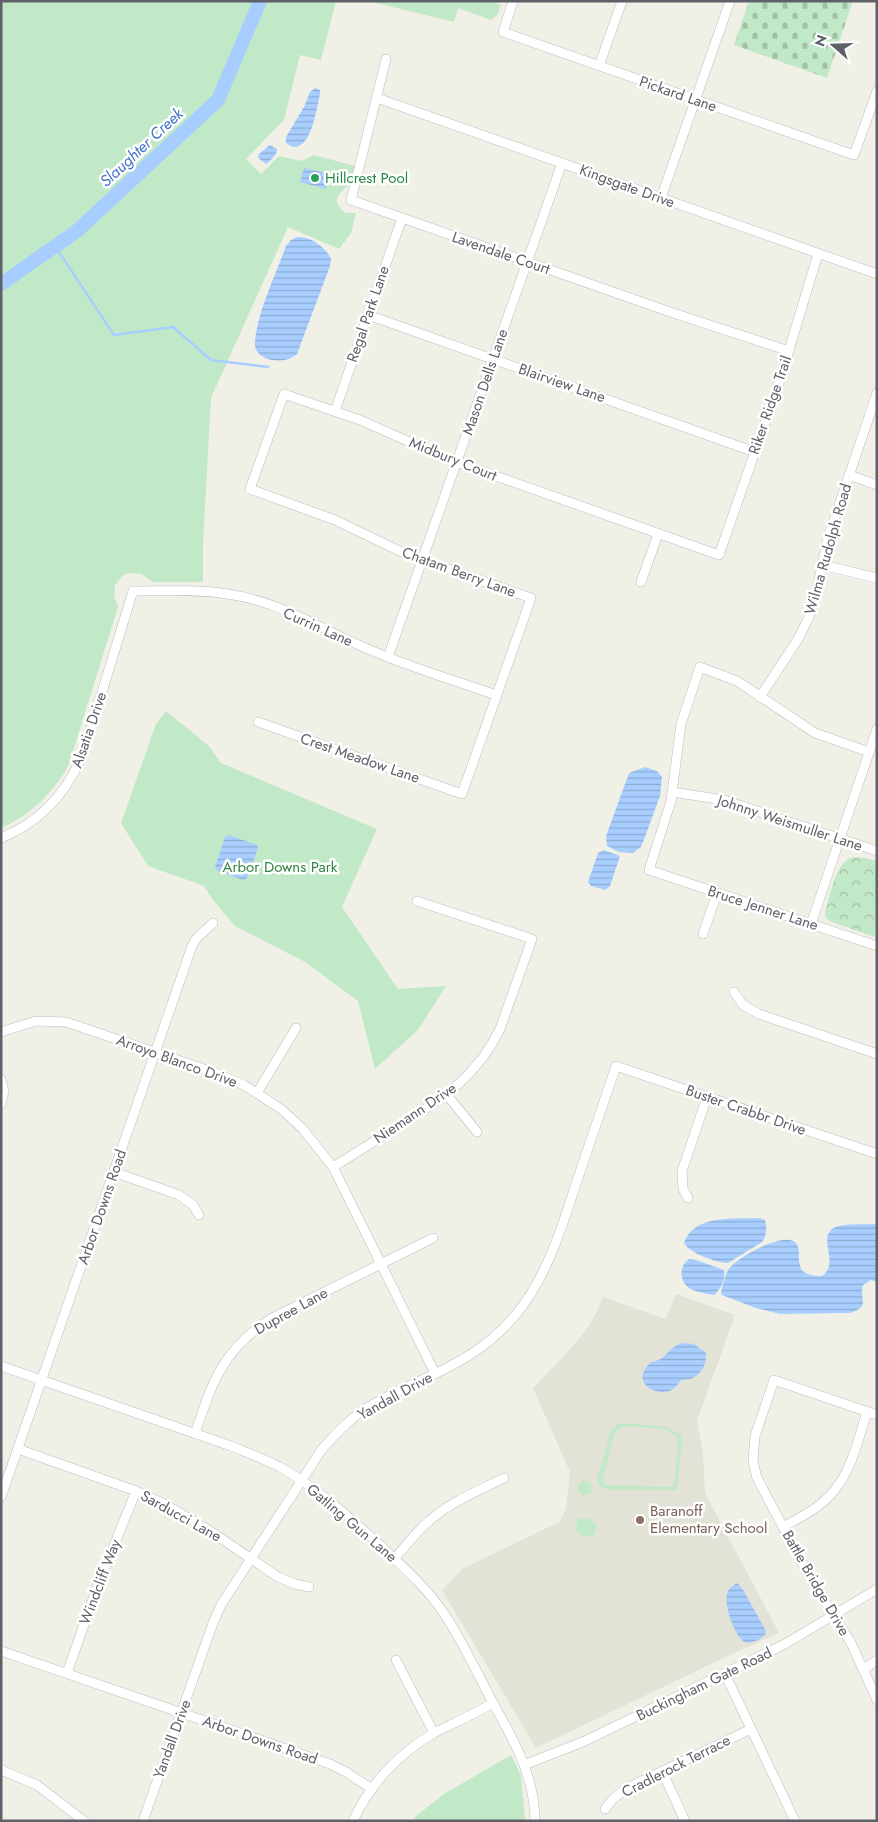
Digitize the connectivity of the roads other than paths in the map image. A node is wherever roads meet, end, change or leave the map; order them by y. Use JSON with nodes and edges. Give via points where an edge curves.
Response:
{"nodes":[{"id":1,"x":513,"y":1,"type":"edge"},
{"id":2,"x":622,"y":1,"type":"edge"},
{"id":3,"x":730,"y":1,"type":"edge"},
{"id":4,"x":386,"y":58,"type":"dead end"},
{"id":5,"x":599,"y":66,"type":"junction"},
{"id":6,"x":877,"y":91,"type":"edge"},
{"id":7,"x":377,"y":98,"type":"junction"},
{"id":8,"x":696,"y":100,"type":"junction"},
{"id":9,"x":562,"y":163,"type":"junction"},
{"id":10,"x":661,"y":198,"type":"junction"},
{"id":11,"x":402,"y":218,"type":"junction"},
{"id":12,"x":818,"y":254,"type":"junction"},
{"id":13,"x":527,"y":262,"type":"junction"},
{"id":14,"x":877,"y":274,"type":"edge"},
{"id":15,"x":368,"y":315,"type":"junction"},
{"id":16,"x":789,"y":351,"type":"junction"},
{"id":17,"x":493,"y":359,"type":"junction"},
{"id":18,"x":877,"y":393,"type":"edge"},
{"id":19,"x":335,"y":411,"type":"junction"},
{"id":20,"x":755,"y":452,"type":"junction"},
{"id":21,"x":457,"y":463,"type":"junction"},
{"id":22,"x":849,"y":475,"type":"junction"},
{"id":23,"x":877,"y":485,"type":"edge"},
{"id":24,"x":250,"y":489,"type":"joint"},
{"id":25,"x":658,"y":534,"type":"junction"},
{"id":26,"x":719,"y":555,"type":"joint"},
{"id":27,"x":422,"y":560,"type":"junction"},
{"id":28,"x":822,"y":565,"type":"junction"},
{"id":29,"x":877,"y":578,"type":"edge"},
{"id":30,"x":640,"y":582,"type":"dead end"},
{"id":31,"x":133,"y":592,"type":"joint"},
{"id":32,"x":388,"y":657,"type":"junction"},
{"id":33,"x":496,"y":695,"type":"junction"},
{"id":34,"x":760,"y":697,"type":"junction"},
{"id":35,"x":258,"y":722,"type":"dead end"},
{"id":36,"x":877,"y":729,"type":"edge"},
{"id":37,"x":869,"y":752,"type":"junction"},
{"id":38,"x":672,"y":792,"type":"junction"},
{"id":39,"x":462,"y":794,"type":"joint"},
{"id":40,"x":1,"y":838,"type":"edge"},
{"id":41,"x":840,"y":838,"type":"junction"},
{"id":42,"x":877,"y":851,"type":"edge"},
{"id":43,"x":717,"y":893,"type":"junction"},
{"id":44,"x":417,"y":901,"type":"dead end"},
{"id":45,"x":213,"y":924,"type":"dead end"},
{"id":46,"x":811,"y":924,"type":"junction"},
{"id":47,"x":703,"y":934,"type":"dead end"},
{"id":48,"x":877,"y":946,"type":"edge"},
{"id":49,"x":734,"y":992,"type":"dead end"},
{"id":50,"x":296,"y":1028,"type":"dead end"},
{"id":51,"x":1,"y":1032,"type":"edge"},
{"id":52,"x":156,"y":1052,"type":"junction"},
{"id":53,"x":877,"y":1054,"type":"edge"},
{"id":54,"x":616,"y":1066,"type":"joint"},
{"id":55,"x":1,"y":1079,"type":"edge"},
{"id":56,"x":257,"y":1093,"type":"junction"},
{"id":57,"x":447,"y":1095,"type":"junction"},
{"id":58,"x":707,"y":1097,"type":"junction"},
{"id":59,"x":1,"y":1104,"type":"edge"},
{"id":60,"x":476,"y":1132,"type":"dead end"},
{"id":61,"x":877,"y":1154,"type":"edge"},
{"id":62,"x":333,"y":1167,"type":"junction"},
{"id":63,"x":114,"y":1172,"type":"junction"},
{"id":64,"x":688,"y":1198,"type":"dead end"},
{"id":65,"x":199,"y":1215,"type":"dead end"},
{"id":66,"x":432,"y":1238,"type":"dead end"},
{"id":67,"x":382,"y":1263,"type":"junction"},
{"id":68,"x":1,"y":1366,"type":"edge"},
{"id":69,"x":435,"y":1373,"type":"junction"},
{"id":70,"x":42,"y":1380,"type":"junction"},
{"id":71,"x":872,"y":1413,"type":"edge"},
{"id":72,"x":194,"y":1434,"type":"junction"},
{"id":73,"x":18,"y":1449,"type":"junction"},
{"id":74,"x":504,"y":1478,"type":"dead end"},
{"id":75,"x":302,"y":1481,"type":"junction"},
{"id":76,"x":136,"y":1491,"type":"junction"},
{"id":77,"x":1,"y":1497,"type":"edge"},
{"id":78,"x":783,"y":1527,"type":"junction"},
{"id":79,"x":251,"y":1559,"type":"junction"},
{"id":80,"x":394,"y":1559,"type":"junction"},
{"id":81,"x":309,"y":1588,"type":"dead end"},
{"id":82,"x":877,"y":1589,"type":"edge"},
{"id":83,"x":834,"y":1615,"type":"junction"},
{"id":84,"x":1,"y":1651,"type":"edge"},
{"id":85,"x":396,"y":1660,"type":"dead end"},
{"id":86,"x":877,"y":1660,"type":"edge"},
{"id":87,"x":864,"y":1669,"type":"junction"},
{"id":88,"x":67,"y":1673,"type":"junction"},
{"id":89,"x":725,"y":1674,"type":"junction"},
{"id":90,"x":877,"y":1700,"type":"edge"},
{"id":91,"x":493,"y":1703,"type":"junction"},
{"id":92,"x":182,"y":1712,"type":"junction"},
{"id":93,"x":751,"y":1729,"type":"junction"},
{"id":94,"x":434,"y":1734,"type":"junction"},
{"id":95,"x":524,"y":1765,"type":"junction"},
{"id":96,"x":1,"y":1770,"type":"edge"},
{"id":97,"x":662,"y":1771,"type":"junction"},
{"id":98,"x":372,"y":1789,"type":"junction"},
{"id":99,"x":605,"y":1809,"type":"dead end"},
{"id":100,"x":84,"y":1821,"type":"edge"},
{"id":101,"x":143,"y":1821,"type":"edge"},
{"id":102,"x":354,"y":1821,"type":"edge"},
{"id":103,"x":535,"y":1821,"type":"edge"},
{"id":104,"x":685,"y":1821,"type":"edge"},
{"id":105,"x":795,"y":1821,"type":"edge"}],
"edges":[{"from":1,"to":5,"type":"street","name":"Pickard Lane","via":[[503,32]]},
{"from":2,"to":5,"type":"street"},
{"from":3,"to":8,"type":"street"},
{"from":4,"to":7,"type":"street","name":"Lavendale Court"},
{"from":5,"to":8,"type":"street","name":"Pickard Lane"},
{"from":6,"to":8,"type":"street","name":"Pickard Lane","via":[[854,155]]},
{"from":7,"to":9,"type":"street","name":"Kingsgate Drive"},
{"from":7,"to":11,"type":"street","name":"Lavendale Court","via":[[351,200]]},
{"from":8,"to":10,"type":"street"},
{"from":9,"to":10,"type":"street","name":"Kingsgate Drive"},
{"from":9,"to":13,"type":"street","name":"Mason Dells Lane"},
{"from":10,"to":12,"type":"street","name":"Kingsgate Drive"},
{"from":11,"to":13,"type":"street","name":"Lavendale Court"},
{"from":11,"to":15,"type":"street","name":"Regal Park Lane"},
{"from":12,"to":14,"type":"street","name":"Kingsgate Drive"},
{"from":12,"to":16,"type":"street","name":"Riker Ridge Trail"},
{"from":13,"to":16,"type":"street","name":"Lavendale Court"},
{"from":13,"to":17,"type":"street","name":"Mason Dells Lane"},
{"from":15,"to":17,"type":"street","name":"Blairview Lane"},
{"from":15,"to":19,"type":"street","name":"Regal Park Lane"},
{"from":16,"to":20,"type":"street","name":"Riker Ridge Trail"},
{"from":17,"to":20,"type":"street","name":"Blairview Lane"},
{"from":17,"to":21,"type":"street","name":"Mason Dells Lane"},
{"from":18,"to":22,"type":"street","name":"Wilma Rudolph Road"},
{"from":19,"to":21,"type":"street","name":"Midbury Court"},
{"from":19,"to":24,"type":"street","name":"Midbury Court","via":[[284,394]]},
{"from":20,"to":26,"type":"street","name":"Riker Ridge Trail"},
{"from":21,"to":25,"type":"street","name":"Midbury Court"},
{"from":21,"to":27,"type":"street","name":"Mason Dells Lane"},
{"from":22,"to":23,"type":"street"},
{"from":22,"to":28,"type":"street","name":"Wilma Rudolph Road"},
{"from":24,"to":27,"type":"street","name":"Chatam Berry Lane","via":[[335,520]]},
{"from":25,"to":26,"type":"street","name":"Midbury Court"},
{"from":25,"to":30,"type":"street"},
{"from":27,"to":32,"type":"street","name":"Mason Dells Lane"},
{"from":27,"to":33,"type":"street","name":"Chatam Berry Lane","via":[[531,598]]},
{"from":28,"to":29,"type":"street"},
{"from":28,"to":34,"type":"street","name":"Wilma Rudolph Road","via":[[814,603],[804,628]]},
{"from":31,"to":32,"type":"street","name":"Currin Lane","via":[[199,591],[246,598],[294,615]]},
{"from":31,"to":40,"type":"street","name":"Alsatia Drive","via":[[83,754],[66,786],[56,800],[31,822]]},
{"from":32,"to":33,"type":"street","name":"Currin Lane"},
{"from":33,"to":39,"type":"street","name":"Chatam Berry Lane"},
{"from":34,"to":37,"type":"street","via":[[815,733]]},
{"from":34,"to":38,"type":"street","via":[[728,677],[700,667],[681,724]]},
{"from":35,"to":39,"type":"street","name":"Crest Meadow Lane"},
{"from":36,"to":37,"type":"street"},
{"from":37,"to":41,"type":"street"},
{"from":38,"to":41,"type":"street","name":"Johnny Weismuller Lane","via":[[724,800]]},
{"from":38,"to":43,"type":"street","name":"Bruce Jenner Lane","via":[[649,870]]},
{"from":41,"to":42,"type":"street","name":"Johnny Weismuller Lane"},
{"from":41,"to":46,"type":"street"},
{"from":43,"to":46,"type":"street","name":"Bruce Jenner Lane"},
{"from":43,"to":47,"type":"street"},
{"from":44,"to":57,"type":"street","name":"Niemann Drive","via":[[532,940],[494,1041],[478,1065]]},
{"from":45,"to":52,"type":"street","name":"Arbor Downs Road","via":[[192,946]]},
{"from":46,"to":48,"type":"street","name":"Bruce Jenner Lane"},
{"from":49,"to":53,"type":"street","via":[[743,1005],[758,1014]]},
{"from":50,"to":56,"type":"street"},
{"from":51,"to":52,"type":"street","name":"Arroyo Blanco Drive","via":[[36,1021],[66,1022]]},
{"from":52,"to":56,"type":"street","name":"Arroyo Blanco Drive","via":[[221,1075]]},
{"from":52,"to":63,"type":"street","name":"Arbor Downs Road"},
{"from":54,"to":58,"type":"street","name":"Buster Crabbr Drive"},
{"from":54,"to":69,"type":"street","name":"Yandall Drive","via":[[554,1248],[535,1288],[520,1310],[490,1340],[470,1355]]},
{"from":55,"to":59,"type":"street","via":[[4,1091]]},
{"from":56,"to":62,"type":"street","name":"Arroyo Blanco Drive","via":[[302,1128]]},
{"from":57,"to":60,"type":"street"},
{"from":57,"to":62,"type":"street","name":"Niemann Drive"},
{"from":58,"to":61,"type":"street","name":"Buster Crabbr Drive"},
{"from":58,"to":64,"type":"street","via":[[682,1171],[683,1189]]},
{"from":62,"to":67,"type":"street","name":"Arroyo Blanco Drive"},
{"from":63,"to":65,"type":"street","via":[[179,1194],[193,1205]]},
{"from":63,"to":70,"type":"street","name":"Arbor Downs Road"},
{"from":66,"to":67,"type":"street","name":"Dupree Lane"},
{"from":67,"to":69,"type":"street","name":"Arroyo Blanco Drive"},
{"from":67,"to":72,"type":"street","name":"Dupree Lane","via":[[272,1318],[239,1343],[209,1391]]},
{"from":68,"to":70,"type":"street","name":"Gatling Gun Lane"},
{"from":69,"to":75,"type":"street","name":"Yandall Drive","via":[[352,1419],[322,1449]]},
{"from":70,"to":72,"type":"street","name":"Gatling Gun Lane"},
{"from":70,"to":73,"type":"street","name":"Arbor Downs Road"},
{"from":71,"to":78,"type":"street","via":[[836,1490],[822,1503]]},
{"from":71,"to":78,"type":"street","name":"Battle Bridge Drive","via":[[774,1380],[753,1446],[762,1489]]},
{"from":72,"to":75,"type":"street","name":"Gatling Gun Lane","via":[[262,1459]]},
{"from":73,"to":76,"type":"street","name":"Sarducci Lane"},
{"from":73,"to":77,"type":"street","name":"Arbor Downs Road"},
{"from":74,"to":80,"type":"street","via":[[442,1511]]},
{"from":75,"to":79,"type":"street","name":"Yandall Drive"},
{"from":75,"to":80,"type":"street","name":"Gatling Gun Lane","via":[[344,1513]]},
{"from":76,"to":79,"type":"street","name":"Sarducci Lane","via":[[182,1513]]},
{"from":76,"to":88,"type":"street","name":"Windcliff Way"},
{"from":78,"to":83,"type":"street","name":"Battle Bridge Drive"},
{"from":79,"to":81,"type":"street","name":"Sarducci Lane","via":[[287,1581]]},
{"from":79,"to":92,"type":"street","name":"Yandall Drive","via":[[221,1605]]},
{"from":80,"to":91,"type":"street","name":"Gatling Gun Lane","via":[[416,1579],[443,1612]]},
{"from":82,"to":83,"type":"street","name":"Buckingham Gate Road"},
{"from":83,"to":87,"type":"street","name":"Battle Bridge Drive"},
{"from":83,"to":89,"type":"street","name":"Buckingham Gate Road"},
{"from":84,"to":88,"type":"street","name":"Arbor Downs Road"},
{"from":85,"to":94,"type":"street"},
{"from":86,"to":87,"type":"street"},
{"from":87,"to":90,"type":"street","name":"Battle Bridge Drive"},
{"from":88,"to":92,"type":"street","name":"Arbor Downs Road"},
{"from":89,"to":93,"type":"street"},
{"from":89,"to":95,"type":"street","name":"Buckingham Gate Road","via":[[585,1741]]},
{"from":91,"to":94,"type":"street"},
{"from":91,"to":95,"type":"street","name":"Gatling Gun Lane","via":[[512,1735]]},
{"from":92,"to":98,"type":"street","name":"Arbor Downs Road","via":[[330,1764]]},
{"from":92,"to":101,"type":"street","name":"Yandall Drive"},
{"from":93,"to":97,"type":"street","name":"Cradlerock Terrace"},
{"from":93,"to":105,"type":"street"},
{"from":94,"to":98,"type":"street","via":[[396,1761]]},
{"from":95,"to":103,"type":"street","name":"Gatling Gun Lane","via":[[533,1796]]},
{"from":96,"to":100,"type":"street","via":[[37,1785]]},
{"from":97,"to":99,"type":"street","name":"Cradlerock Terrace","via":[[625,1789]]},
{"from":97,"to":104,"type":"street"},
{"from":98,"to":102,"type":"street"}]}
